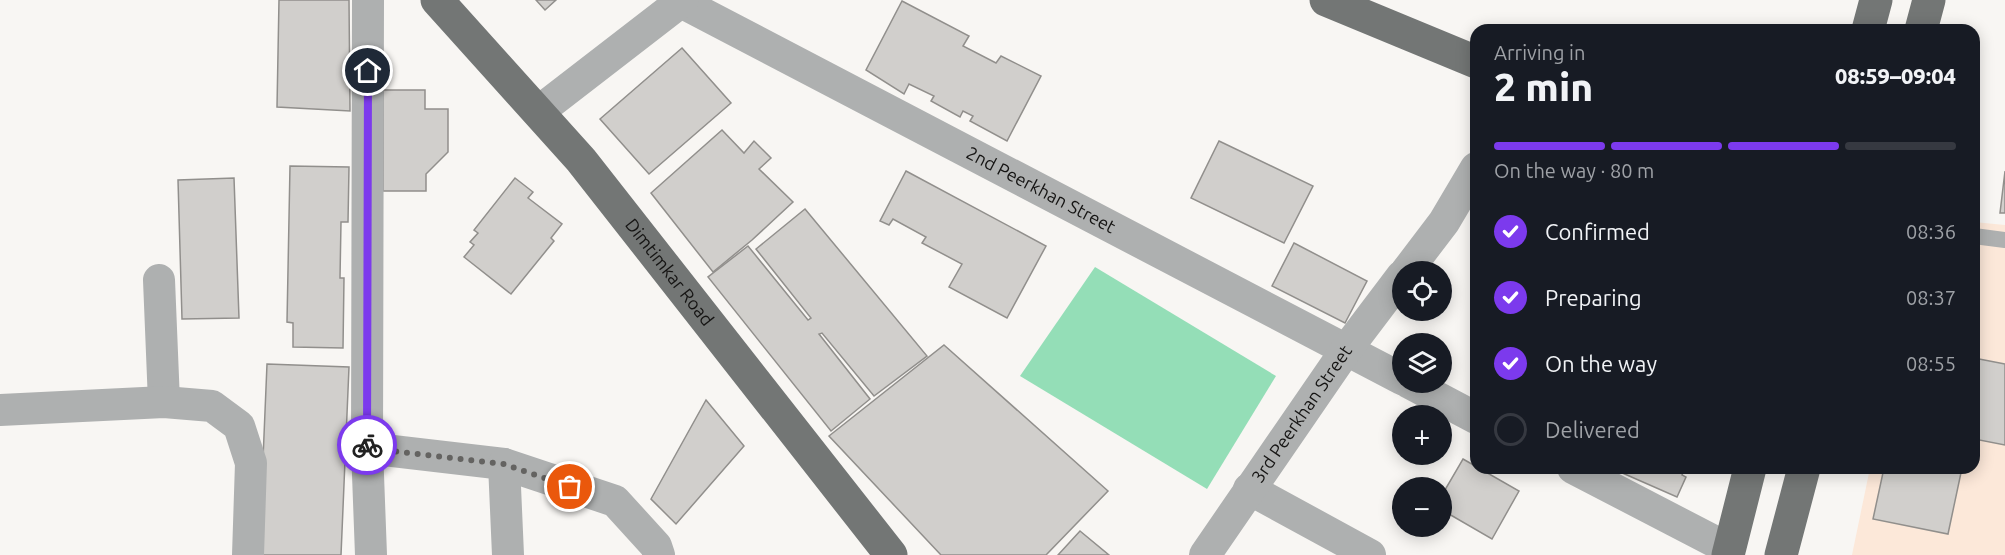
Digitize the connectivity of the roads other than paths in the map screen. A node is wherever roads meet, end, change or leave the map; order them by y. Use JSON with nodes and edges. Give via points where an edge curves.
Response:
{"nodes":[{"id":1,"x":368,"y":0,"type":"edge"},
{"id":2,"x":437,"y":0,"type":"edge"},
{"id":3,"x":1326,"y":0,"type":"edge"},
{"id":4,"x":1876,"y":0,"type":"edge"},
{"id":5,"x":1929,"y":0,"type":"edge"},
{"id":6,"x":682,"y":1,"type":"edge"},
{"id":7,"x":1870,"y":24,"type":"edge"},
{"id":8,"x":1923,"y":24,"type":"edge"},
{"id":9,"x":1470,"y":60,"type":"edge"},
{"id":10,"x":538,"y":112,"type":"junction"},
{"id":11,"x":1470,"y":178,"type":"edge"},
{"id":12,"x":1980,"y":237,"type":"edge"},
{"id":13,"x":2005,"y":240,"type":"edge"},
{"id":14,"x":1414,"y":261,"type":"edge"},
{"id":15,"x":159,"y":280,"type":"dead end"},
{"id":16,"x":1392,"y":289,"type":"edge"},
{"id":17,"x":1346,"y":350,"type":"junction"},
{"id":18,"x":1392,"y":374,"type":"edge"},
{"id":19,"x":1429,"y":393,"type":"edge"},
{"id":20,"x":164,"y":402,"type":"junction"},
{"id":21,"x":0,"y":410,"type":"edge"},
{"id":22,"x":1470,"y":415,"type":"edge"},
{"id":23,"x":367,"y":448,"type":"junction"},
{"id":24,"x":504,"y":464,"type":"junction"},
{"id":25,"x":1584,"y":474,"type":"edge"},
{"id":26,"x":1748,"y":474,"type":"edge"},
{"id":27,"x":1802,"y":474,"type":"edge"},
{"id":28,"x":1249,"y":489,"type":"junction"},
{"id":29,"x":1728,"y":552,"type":"edge"},
{"id":30,"x":248,"y":555,"type":"edge"},
{"id":31,"x":370,"y":555,"type":"edge"},
{"id":32,"x":508,"y":555,"type":"edge"},
{"id":33,"x":659,"y":555,"type":"edge"},
{"id":34,"x":891,"y":555,"type":"edge"},
{"id":35,"x":1205,"y":555,"type":"edge"},
{"id":36,"x":1371,"y":555,"type":"edge"},
{"id":37,"x":1781,"y":555,"type":"edge"}],
"edges":[{"from":1,"to":23,"type":"street"},
{"from":2,"to":10,"type":"main road","name":"Dimtimkar Road"},
{"from":3,"to":9,"type":"main road"},
{"from":4,"to":7,"type":"main road"},
{"from":5,"to":8,"type":"main road"},
{"from":6,"to":10,"type":"street"},
{"from":6,"to":17,"type":"street","name":"2nd Peerkhan Street"},
{"from":10,"to":34,"type":"main road","name":"Dimtimkar Road","via":[[581,160]]},
{"from":11,"to":14,"type":"street"},
{"from":12,"to":13,"type":"lane"},
{"from":15,"to":20,"type":"street"},
{"from":16,"to":17,"type":"street","name":"3rd Peerkhan Street"},
{"from":17,"to":18,"type":"street","name":"2nd Peerkhan Street"},
{"from":17,"to":28,"type":"street","name":"3rd Peerkhan Street"},
{"from":19,"to":22,"type":"street"},
{"from":20,"to":21,"type":"street"},
{"from":20,"to":30,"type":"street","via":[[212,406],[239,426],[251,463]]},
{"from":23,"to":24,"type":"street"},
{"from":23,"to":31,"type":"street"},
{"from":24,"to":32,"type":"street"},
{"from":24,"to":33,"type":"street","via":[[615,501],[656,546]]},
{"from":25,"to":29,"type":"street"},
{"from":26,"to":29,"type":"main road"},
{"from":27,"to":37,"type":"main road"},
{"from":28,"to":35,"type":"street","name":"3rd Peerkhan Street"},
{"from":28,"to":36,"type":"street"}]}
